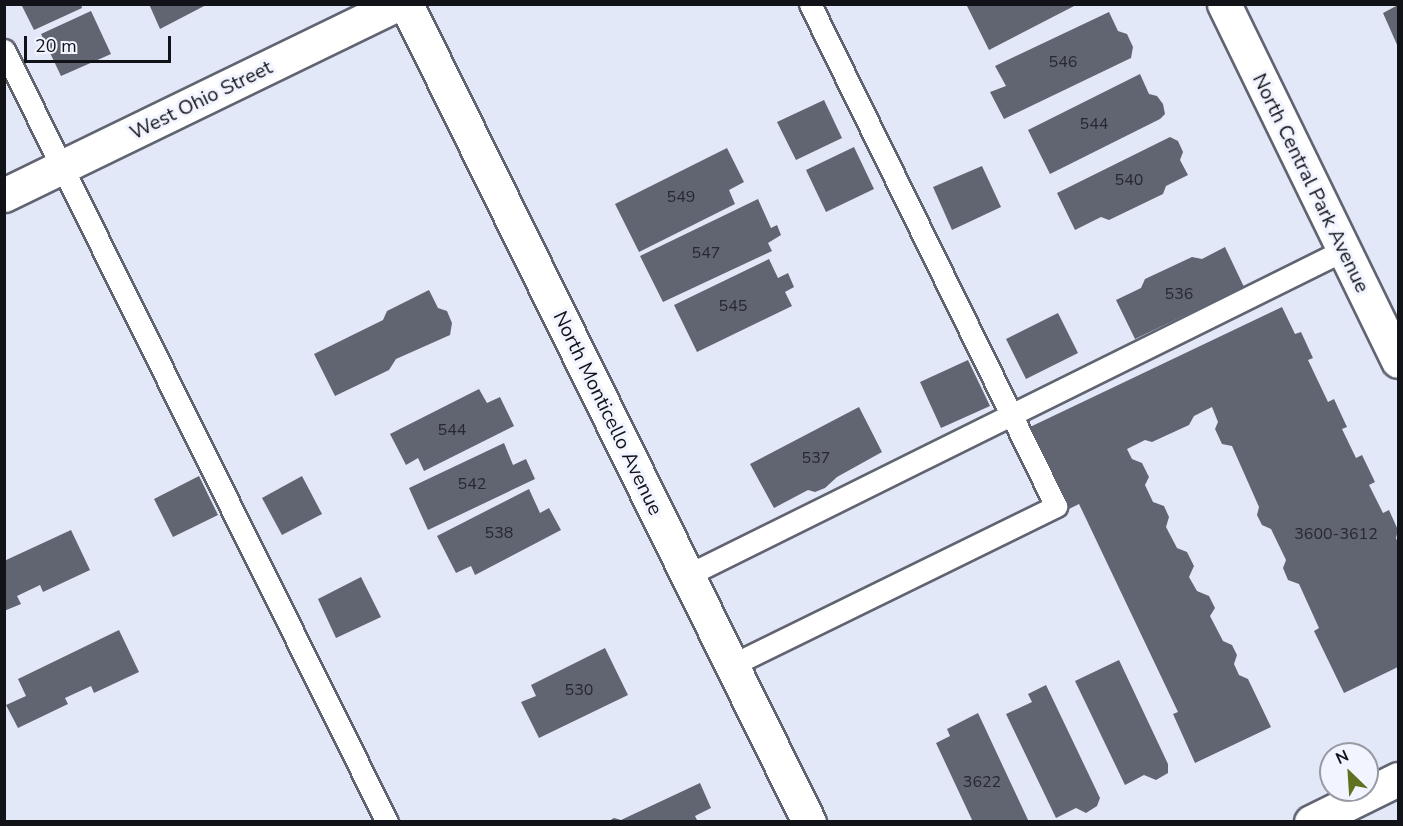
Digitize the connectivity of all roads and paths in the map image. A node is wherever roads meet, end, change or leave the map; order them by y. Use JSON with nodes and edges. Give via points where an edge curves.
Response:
{"nodes":[{"id":1,"x":398,"y":4,"type":"edge"},
{"id":2,"x":406,"y":4,"type":"edge"},
{"id":3,"x":810,"y":4,"type":"edge"},
{"id":4,"x":1224,"y":4,"type":"edge"},
{"id":5,"x":4,"y":50,"type":"edge"},
{"id":6,"x":62,"y":168,"type":"junction"},
{"id":7,"x":4,"y":195,"type":"edge"},
{"id":8,"x":1344,"y":250,"type":"junction"},
{"id":9,"x":1398,"y":362,"type":"edge"},
{"id":10,"x":1012,"y":415,"type":"junction"},
{"id":11,"x":688,"y":575,"type":"junction"},
{"id":12,"x":732,"y":665,"type":"junction"},
{"id":13,"x":1398,"y":779,"type":"edge"},
{"id":14,"x":387,"y":822,"type":"edge"},
{"id":15,"x":809,"y":822,"type":"edge"},
{"id":16,"x":1311,"y":822,"type":"edge"}],
"edges":[{"from":1,"to":6,"type":"street","name":"West Ohio Street"},
{"from":2,"to":11,"type":"street","name":"North Monticello Avenue"},
{"from":3,"to":10,"type":"lane"},
{"from":4,"to":8,"type":"street","name":"North Central Park Avenue"},
{"from":5,"to":6,"type":"lane"},
{"from":6,"to":7,"type":"street","name":"West Ohio Street"},
{"from":6,"to":14,"type":"lane"},
{"from":8,"to":9,"type":"street","name":"North Central Park Avenue"},
{"from":8,"to":10,"type":"lane"},
{"from":10,"to":11,"type":"lane"},
{"from":10,"to":12,"type":"lane","via":[[1056,506]]},
{"from":11,"to":12,"type":"street","name":"North Monticello Avenue"},
{"from":12,"to":15,"type":"street","name":"North Monticello Avenue"},
{"from":13,"to":16,"type":"street"}]}
